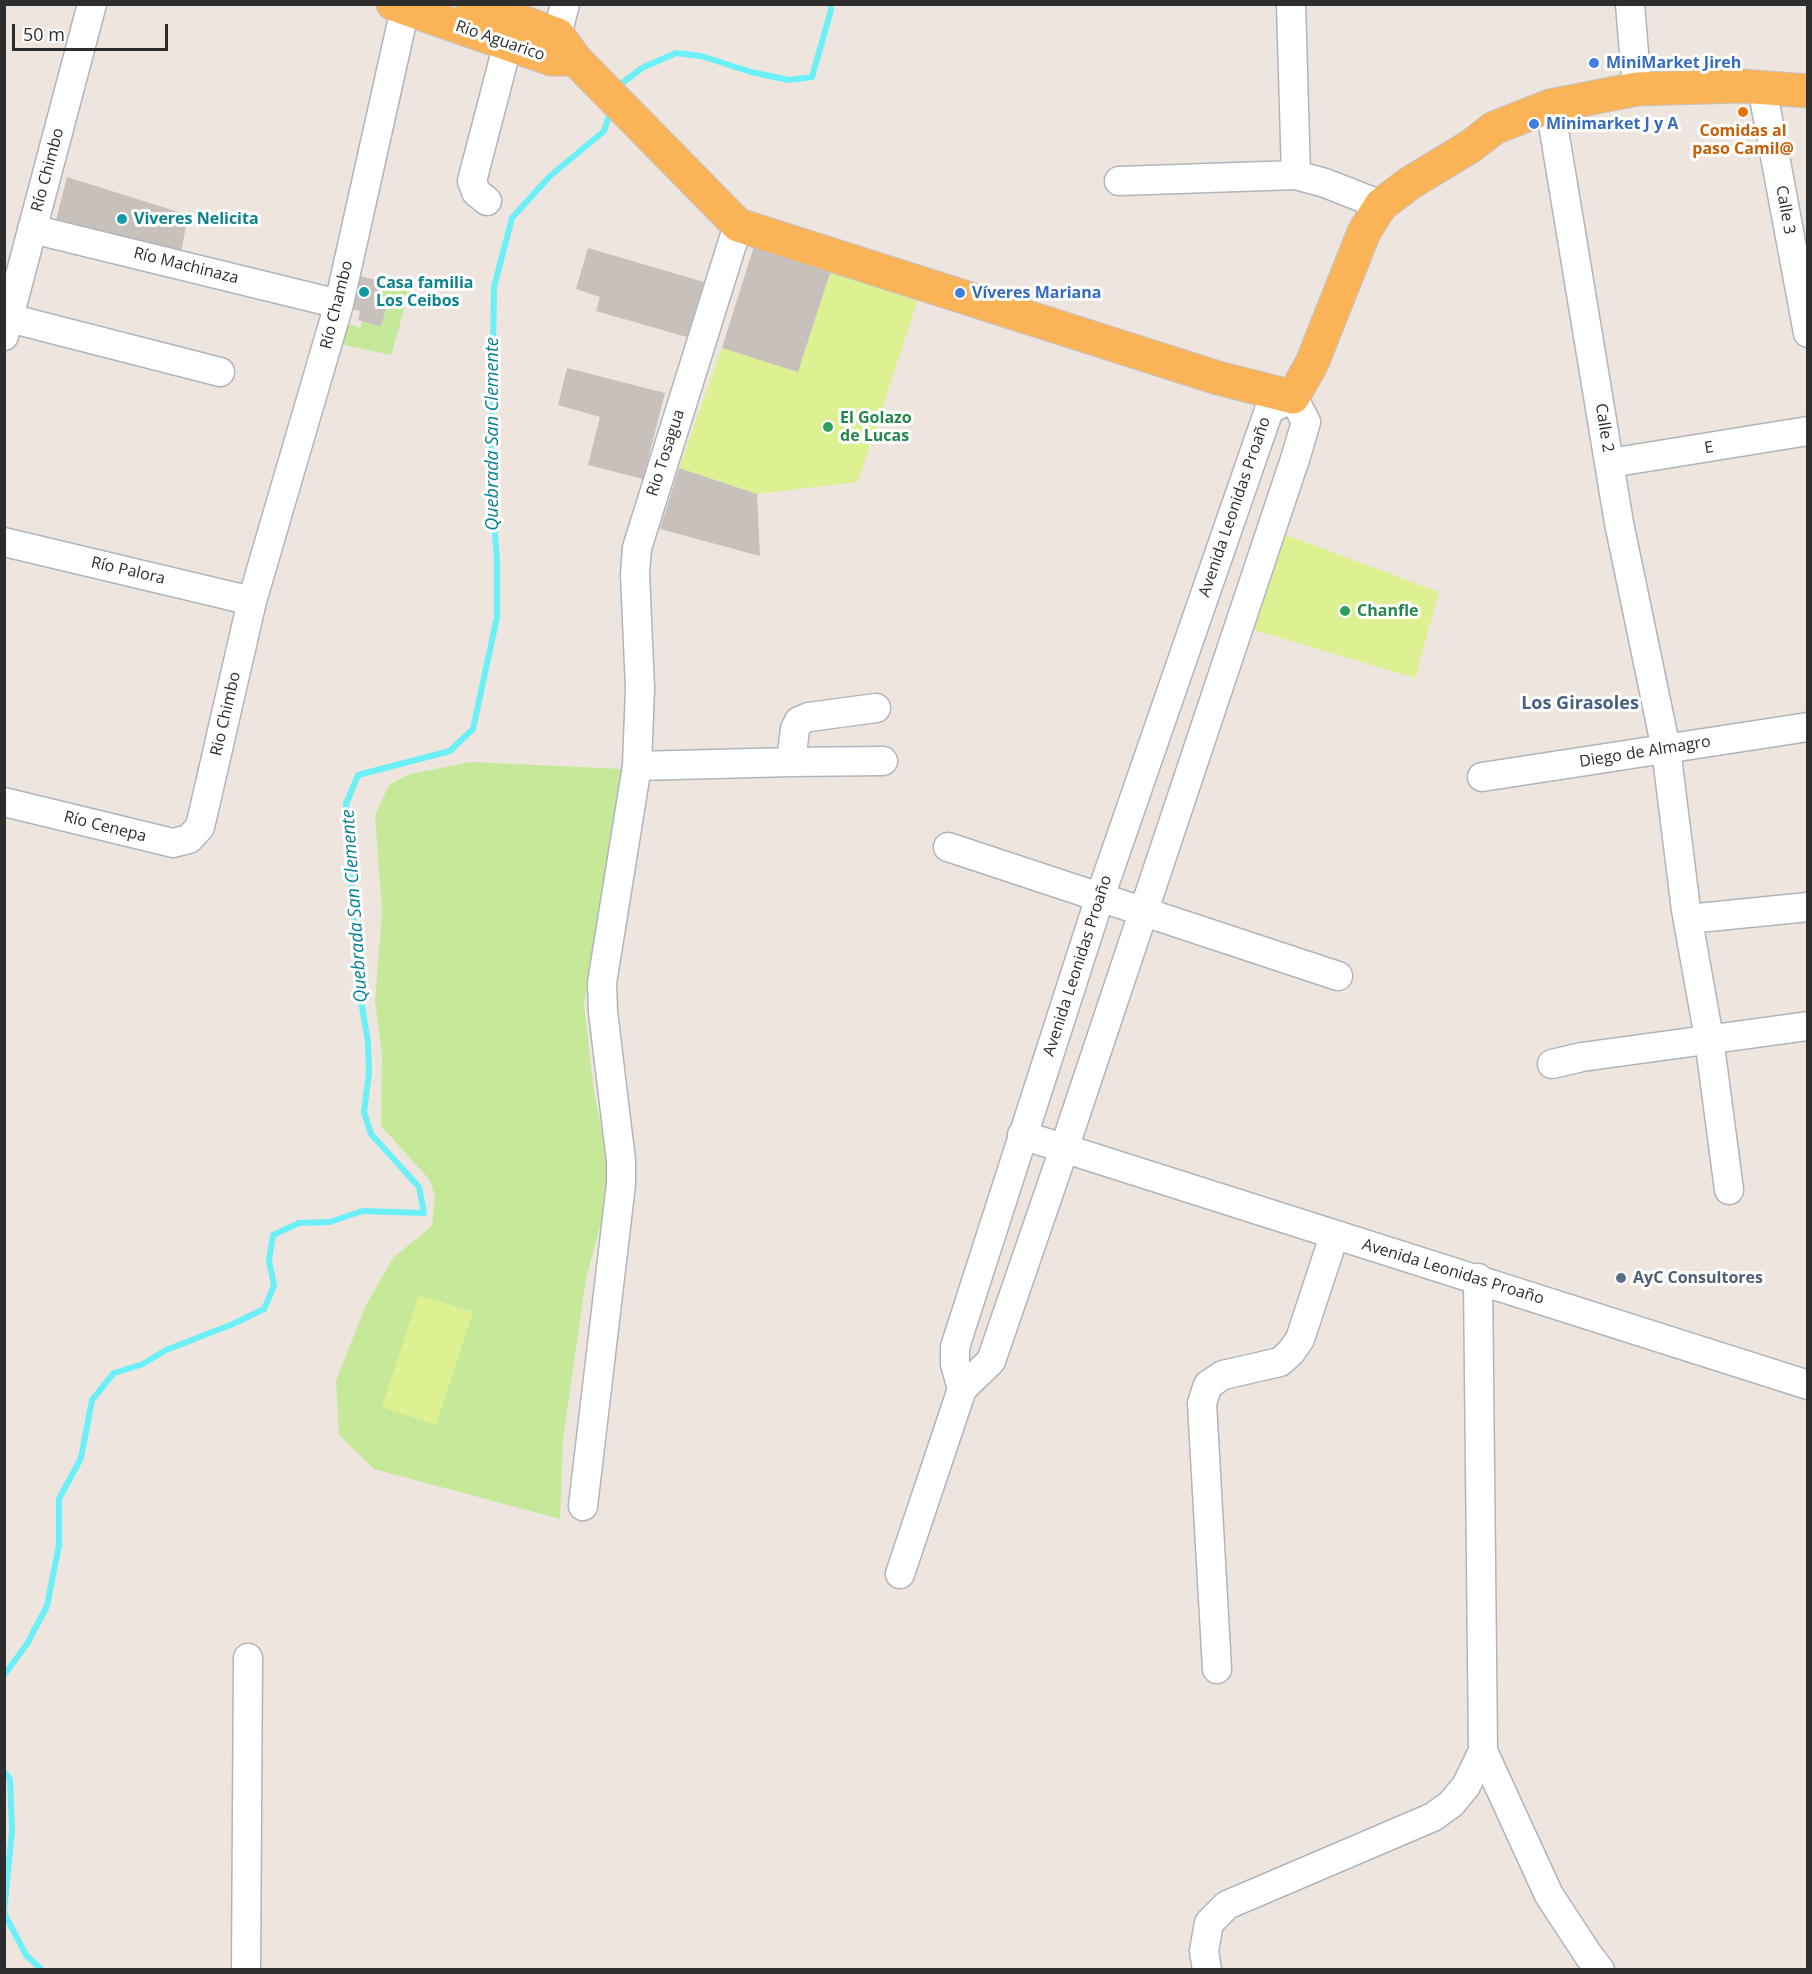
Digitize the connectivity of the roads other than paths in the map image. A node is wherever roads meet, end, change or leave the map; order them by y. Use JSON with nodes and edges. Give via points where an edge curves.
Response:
{"nodes":[{"id":1,"x":92,"y":4,"type":"edge"},
{"id":2,"x":473,"y":4,"type":"edge"},
{"id":3,"x":1291,"y":4,"type":"edge"},
{"id":4,"x":1630,"y":4,"type":"edge"},
{"id":5,"x":401,"y":6,"type":"edge"},
{"id":6,"x":511,"y":32,"type":"junction"},
{"id":7,"x":567,"y":45,"type":"edge"},
{"id":8,"x":1762,"y":87,"type":"junction"},
{"id":9,"x":1637,"y":89,"type":"junction"},
{"id":10,"x":1808,"y":91,"type":"edge"},
{"id":11,"x":1550,"y":106,"type":"junction"},
{"id":12,"x":1296,"y":175,"type":"junction"},
{"id":13,"x":1119,"y":181,"type":"dead end"},
{"id":14,"x":487,"y":201,"type":"dead end"},
{"id":15,"x":1382,"y":205,"type":"junction"},
{"id":16,"x":738,"y":225,"type":"junction"},
{"id":17,"x":33,"y":229,"type":"junction"},
{"id":18,"x":339,"y":304,"type":"junction"},
{"id":19,"x":7,"y":327,"type":"edge"},
{"id":20,"x":1808,"y":333,"type":"edge"},
{"id":21,"x":220,"y":372,"type":"dead end"},
{"id":22,"x":1293,"y":397,"type":"junction"},
{"id":23,"x":1808,"y":431,"type":"edge"},
{"id":24,"x":1610,"y":463,"type":"junction"},
{"id":25,"x":4,"y":542,"type":"edge"},
{"id":26,"x":252,"y":601,"type":"junction"},
{"id":27,"x":876,"y":708,"type":"dead end"},
{"id":28,"x":1808,"y":727,"type":"edge"},
{"id":29,"x":1666,"y":749,"type":"junction"},
{"id":30,"x":883,"y":761,"type":"dead end"},
{"id":31,"x":791,"y":762,"type":"junction"},
{"id":32,"x":637,"y":766,"type":"junction"},
{"id":33,"x":1482,"y":777,"type":"dead end"},
{"id":34,"x":4,"y":802,"type":"edge"},
{"id":35,"x":200,"y":827,"type":"joint"},
{"id":36,"x":948,"y":847,"type":"dead end"},
{"id":37,"x":1100,"y":897,"type":"junction"},
{"id":38,"x":1808,"y":907,"type":"edge"},
{"id":39,"x":1142,"y":912,"type":"junction"},
{"id":40,"x":1688,"y":919,"type":"junction"},
{"id":41,"x":1338,"y":976,"type":"dead end"},
{"id":42,"x":1808,"y":1026,"type":"edge"},
{"id":43,"x":1708,"y":1038,"type":"junction"},
{"id":44,"x":1552,"y":1064,"type":"dead end"},
{"id":45,"x":1022,"y":1135,"type":"junction"},
{"id":46,"x":1064,"y":1149,"type":"junction"},
{"id":47,"x":1729,"y":1190,"type":"dead end"},
{"id":48,"x":1334,"y":1236,"type":"junction"},
{"id":49,"x":1478,"y":1278,"type":"junction"},
{"id":50,"x":1808,"y":1385,"type":"edge"},
{"id":51,"x":962,"y":1389,"type":"junction"},
{"id":52,"x":583,"y":1506,"type":"dead end"},
{"id":53,"x":900,"y":1574,"type":"dead end"},
{"id":54,"x":248,"y":1658,"type":"dead end"},
{"id":55,"x":1217,"y":1669,"type":"dead end"},
{"id":56,"x":1483,"y":1751,"type":"junction"},
{"id":57,"x":246,"y":1970,"type":"edge"},
{"id":58,"x":1207,"y":1970,"type":"edge"},
{"id":59,"x":1600,"y":1970,"type":"edge"}],
"edges":[{"from":1,"to":17,"type":"street","name":"Río Chimbo"},
{"from":2,"to":6,"type":"main road","name":"Rio Aguarico"},
{"from":3,"to":12,"type":"street"},
{"from":4,"to":9,"type":"street"},
{"from":5,"to":6,"type":"main road","name":"Rio Aguarico"},
{"from":5,"to":18,"type":"street","name":"Río Chambo"},
{"from":6,"to":7,"type":"main road","name":"Rio Aguarico"},
{"from":6,"to":14,"type":"street","via":[[472,181],[476,192]]},
{"from":7,"to":16,"type":"main road"},
{"from":8,"to":9,"type":"main road"},
{"from":8,"to":10,"type":"main road"},
{"from":8,"to":20,"type":"street","name":"Calle 3"},
{"from":9,"to":11,"type":"main road"},
{"from":11,"to":15,"type":"main road","via":[[1494,128]]},
{"from":11,"to":24,"type":"street","name":"Calle 2"},
{"from":12,"to":13,"type":"street"},
{"from":12,"to":15,"type":"street"},
{"from":15,"to":22,"type":"main road","via":[[1364,231],[1312,363]]},
{"from":16,"to":22,"type":"main road","via":[[1218,378]]},
{"from":16,"to":32,"type":"street","name":"Rio Tosagua","via":[[637,548]]},
{"from":17,"to":18,"type":"street","name":"Río Machinaza"},
{"from":17,"to":19,"type":"street","name":"Río Chimbo"},
{"from":18,"to":26,"type":"street","name":"Río Chambo"},
{"from":19,"to":21,"type":"street"},
{"from":22,"to":37,"type":"street","name":"Avenida Leonidas Proaño","via":[[1269,410]]},
{"from":22,"to":39,"type":"street","via":[[1306,422]]},
{"from":23,"to":24,"type":"street","name":"E"},
{"from":24,"to":29,"type":"street","name":"Calle 2"},
{"from":25,"to":26,"type":"street","name":"Río Palora"},
{"from":26,"to":35,"type":"street","name":"Rio Chimbo"},
{"from":27,"to":31,"type":"street","via":[[799,721]]},
{"from":28,"to":29,"type":"street","name":"Diego de Almagro"},
{"from":29,"to":33,"type":"street","name":"Diego de Almagro"},
{"from":29,"to":40,"type":"street","name":"Calle 2"},
{"from":30,"to":31,"type":"street"},
{"from":31,"to":32,"type":"street"},
{"from":32,"to":52,"type":"street","name":"Rio Tosagua","via":[[602,983],[621,1184]]},
{"from":34,"to":35,"type":"street","name":"Río Cenepa","via":[[173,843],[189,839]]},
{"from":36,"to":37,"type":"street"},
{"from":37,"to":39,"type":"street"},
{"from":37,"to":45,"type":"street","name":"Avenida Leonidas Proaño"},
{"from":38,"to":40,"type":"street"},
{"from":39,"to":41,"type":"street"},
{"from":39,"to":46,"type":"street"},
{"from":40,"to":43,"type":"street","name":"Calle 2"},
{"from":42,"to":43,"type":"street"},
{"from":43,"to":44,"type":"street"},
{"from":43,"to":47,"type":"street","name":"Calle 2"},
{"from":45,"to":46,"type":"street","name":"Avenida Leonidas Proaño"},
{"from":45,"to":51,"type":"street","via":[[955,1347]]},
{"from":46,"to":48,"type":"street","name":"Avenida Leonidas Proaño"},
{"from":46,"to":51,"type":"street","via":[[991,1361]]},
{"from":48,"to":49,"type":"street","name":"Avenida Leonidas Proaño"},
{"from":48,"to":55,"type":"street","via":[[1300,1339],[1291,1352],[1280,1362],[1223,1375],[1208,1385],[1202,1403]]},
{"from":49,"to":50,"type":"street","name":"Avenida Leonidas Proaño"},
{"from":49,"to":56,"type":"street"},
{"from":51,"to":53,"type":"street"},
{"from":54,"to":57,"type":"street"},
{"from":56,"to":58,"type":"street","via":[[1466,1786],[1433,1817],[1227,1905],[1209,1923],[1204,1951]]},
{"from":56,"to":59,"type":"street","via":[[1549,1895]]}]}
